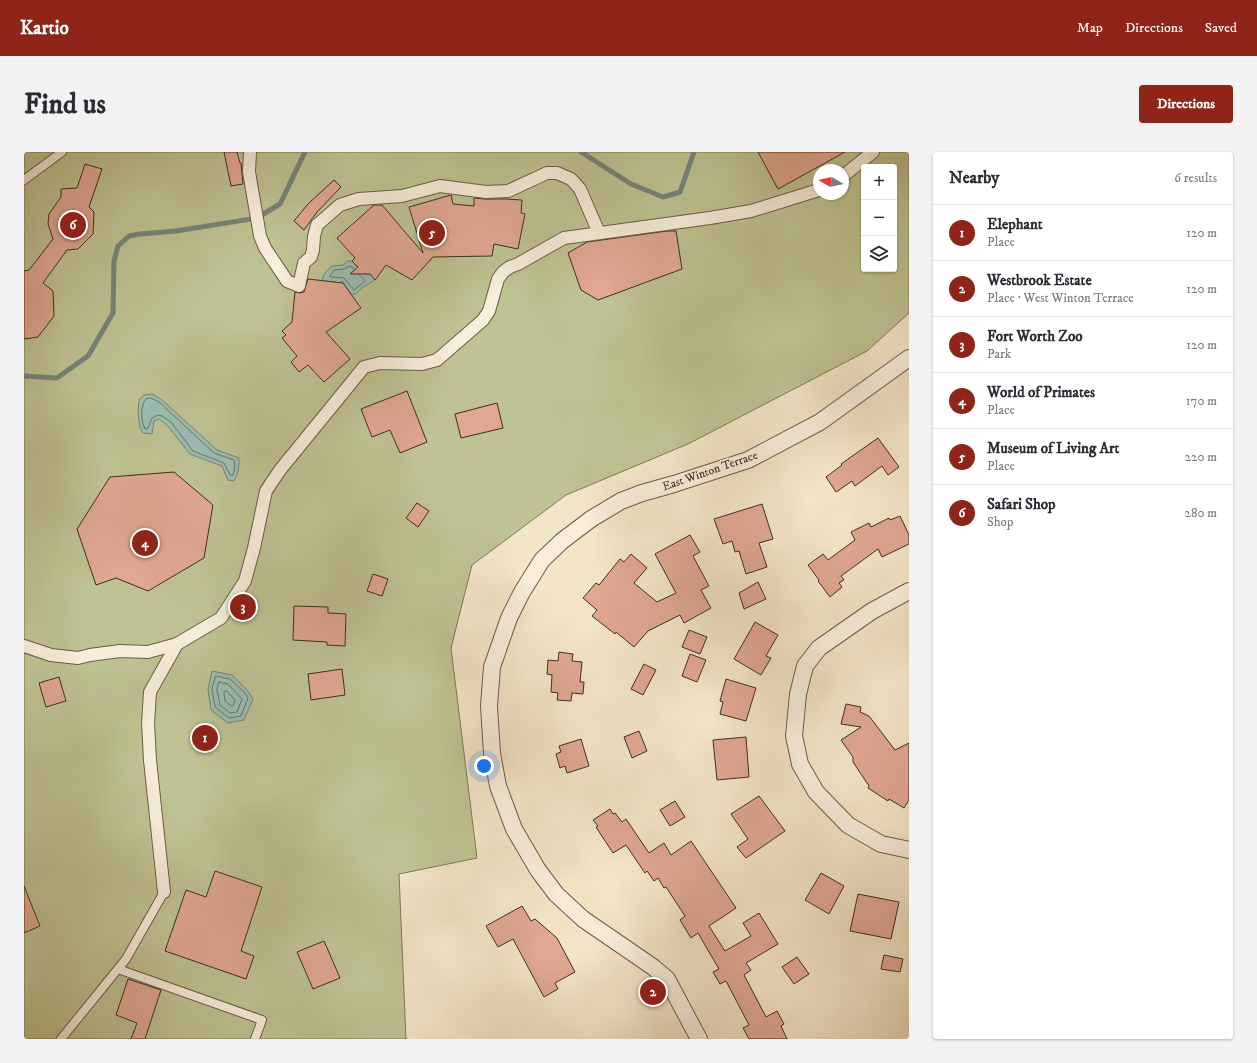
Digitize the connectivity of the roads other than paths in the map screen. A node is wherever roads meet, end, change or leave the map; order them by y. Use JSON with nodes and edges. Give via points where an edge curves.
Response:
{"nodes":[{"id":1,"x":62,"y":152,"type":"edge"},
{"id":2,"x":250,"y":152,"type":"edge"},
{"id":3,"x":873,"y":152,"type":"edge"},
{"id":4,"x":849,"y":171,"type":"edge"},
{"id":5,"x":24,"y":180,"type":"edge"},
{"id":6,"x":813,"y":192,"type":"edge"},
{"id":7,"x":599,"y":233,"type":"junction"},
{"id":8,"x":909,"y":358,"type":"edge"},
{"id":9,"x":909,"y":591,"type":"edge"},
{"id":10,"x":177,"y":644,"type":"junction"},
{"id":11,"x":24,"y":646,"type":"edge"},
{"id":12,"x":909,"y":850,"type":"edge"},
{"id":13,"x":164,"y":892,"type":"joint"},
{"id":14,"x":118,"y":969,"type":"junction"},
{"id":15,"x":61,"y":1039,"type":"edge"},
{"id":16,"x":255,"y":1039,"type":"edge"},
{"id":17,"x":700,"y":1039,"type":"edge"}],
"edges":[{"from":1,"to":5,"type":"lane"},
{"from":2,"to":7,"type":"street","via":[[249,172],[260,236],[287,281],[299,286],[304,263],[314,250],[317,225],[340,205],[359,199],[402,196],[440,186],[486,192],[508,191],[547,173],[557,173],[571,179],[580,189]]},
{"from":3,"to":4,"type":"street"},
{"from":6,"to":7,"type":"street","via":[[751,211]]},
{"from":7,"to":10,"type":"street","via":[[564,238],[503,272],[498,279],[489,311],[483,320],[436,360],[422,364],[380,363],[364,367],[280,470],[266,491],[245,581],[221,618]]},
{"from":8,"to":17,"type":"street","name":"East Winton Terrace","via":[[820,422],[748,460],[642,492],[591,519],[542,560],[509,618],[492,667],[488,706],[492,753],[498,786],[514,829],[538,870],[556,894],[583,919],[667,978]]},
{"from":9,"to":12,"type":"street","via":[[872,611],[819,648],[805,666],[798,694],[794,736],[800,764],[816,792],[848,825],[881,844]]},
{"from":10,"to":11,"type":"street","via":[[148,652],[120,651],[78,658],[51,655]]},
{"from":10,"to":13,"type":"street","via":[[150,692],[148,720]]},
{"from":13,"to":14,"type":"lane"},
{"from":14,"to":15,"type":"lane"},
{"from":14,"to":16,"type":"lane","via":[[262,1020]]}]}
